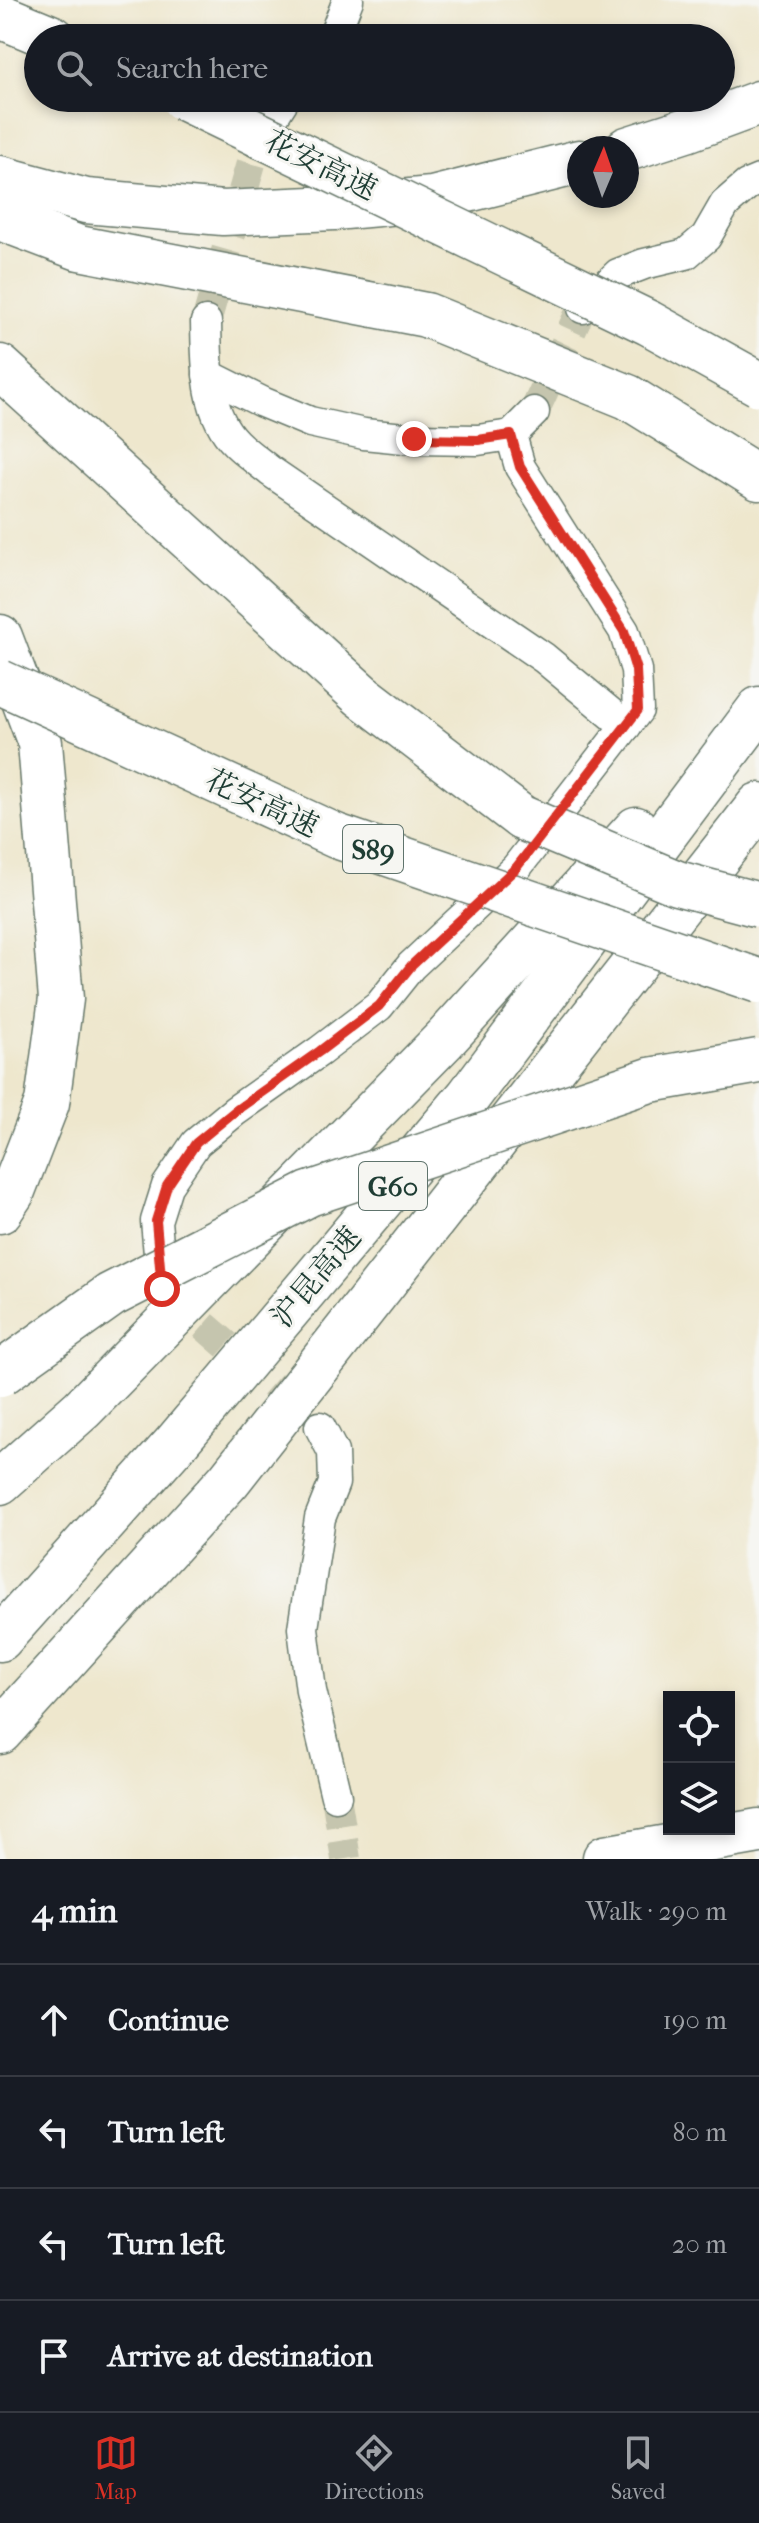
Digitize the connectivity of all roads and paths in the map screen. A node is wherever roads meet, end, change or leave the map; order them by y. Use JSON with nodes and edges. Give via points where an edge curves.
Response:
{"nodes":[{"id":1,"x":348,"y":0,"type":"edge"},
{"id":2,"x":0,"y":16,"type":"edge"},
{"id":3,"x":339,"y":24,"type":"edge"},
{"id":4,"x":24,"y":26,"type":"edge"},
{"id":5,"x":759,"y":103,"type":"edge"},
{"id":6,"x":212,"y":112,"type":"edge"},
{"id":7,"x":276,"y":112,"type":"edge"},
{"id":8,"x":735,"y":112,"type":"edge"},
{"id":9,"x":735,"y":112,"type":"edge"},
{"id":10,"x":257,"y":142,"type":"tunnel mouth"},
{"id":11,"x":639,"y":145,"type":"edge"},
{"id":12,"x":567,"y":165,"type":"edge"},
{"id":13,"x":0,"y":178,"type":"edge"},
{"id":14,"x":759,"y":180,"type":"edge"},
{"id":15,"x":0,"y":218,"type":"edge"},
{"id":16,"x":581,"y":310,"type":"tunnel mouth"},
{"id":17,"x":206,"y":322,"type":"tunnel mouth"},
{"id":18,"x":0,"y":367,"type":"edge"},
{"id":19,"x":208,"y":375,"type":"junction"},
{"id":20,"x":759,"y":384,"type":"edge"},
{"id":21,"x":534,"y":412,"type":"tunnel mouth"},
{"id":22,"x":511,"y":435,"type":"junction"},
{"id":23,"x":759,"y":478,"type":"edge"},
{"id":24,"x":0,"y":637,"type":"edge"},
{"id":25,"x":0,"y":682,"type":"edge"},
{"id":26,"x":759,"y":694,"type":"edge"},
{"id":27,"x":759,"y":709,"type":"edge"},
{"id":28,"x":626,"y":726,"type":"junction"},
{"id":29,"x":759,"y":805,"type":"edge"},
{"id":30,"x":759,"y":905,"type":"edge"},
{"id":31,"x":759,"y":981,"type":"edge"},
{"id":32,"x":759,"y":1061,"type":"edge"},
{"id":33,"x":0,"y":1211,"type":"edge"},
{"id":34,"x":162,"y":1289,"type":"tunnel mouth"},
{"id":35,"x":0,"y":1374,"type":"edge"},
{"id":36,"x":320,"y":1427,"type":"tunnel mouth"},
{"id":37,"x":0,"y":1482,"type":"edge"},
{"id":38,"x":0,"y":1639,"type":"edge"},
{"id":39,"x":0,"y":1732,"type":"edge"},
{"id":40,"x":336,"y":1796,"type":"tunnel mouth"},
{"id":41,"x":759,"y":1810,"type":"edge"},
{"id":42,"x":735,"y":1821,"type":"edge"},
{"id":43,"x":759,"y":1831,"type":"edge"},
{"id":44,"x":703,"y":1835,"type":"edge"},
{"id":45,"x":603,"y":1858,"type":"edge"}],
"edges":[{"from":1,"to":3,"type":"street"},
{"from":2,"to":4,"type":"highway"},
{"from":5,"to":8,"type":"highway"},
{"from":6,"to":20,"type":"highway","name":"花安高速","bridge":true,"via":[[635,316]]},
{"from":7,"to":10,"type":"street"},
{"from":9,"to":11,"type":"highway"},
{"from":12,"to":13,"type":"highway","via":[[432,199],[223,213],[86,201]]},
{"from":14,"to":16,"type":"street","via":[[725,204],[706,237],[686,254],[618,274]]},
{"from":15,"to":23,"type":"highway","via":[[79,248],[426,315],[628,397]]},
{"from":17,"to":19,"type":"street"},
{"from":18,"to":30,"type":"highway","bridge":true,"via":[[361,695],[522,818],[677,883]]},
{"from":19,"to":22,"type":"street","via":[[310,422],[364,434],[478,440]]},
{"from":19,"to":28,"type":"street","via":[[214,406],[233,441],[544,658]]},
{"from":21,"to":22,"type":"street"},
{"from":22,"to":28,"type":"street","via":[[520,467],[624,631],[636,670],[638,710]]},
{"from":24,"to":33,"type":"highway","via":[[40,743],[61,999],[47,1103]]},
{"from":25,"to":31,"type":"highway","name":"花安高速","number":"S89","bridge":true,"via":[[336,836]]},
{"from":26,"to":37,"type":"highway","via":[[445,1039],[82,1409]]},
{"from":27,"to":38,"type":"highway","name":"沪昆高速","number":"G60","via":[[468,1097],[175,1444]]},
{"from":28,"to":34,"type":"street","via":[[516,868],[411,966],[379,1006],[196,1143],[167,1186],[156,1221]]},
{"from":29,"to":39,"type":"highway","name":"沪昆高速","number":"G60","via":[[229,1480]]},
{"from":32,"to":35,"type":"highway","bridge":true,"via":[[650,1080],[309,1194],[111,1295]]},
{"from":36,"to":40,"type":"street","via":[[333,1452],[334,1483],[320,1518],[303,1628],[311,1691]]},
{"from":41,"to":42,"type":"highway"},
{"from":43,"to":45,"type":"highway"},
{"from":44,"to":45,"type":"highway"}]}
